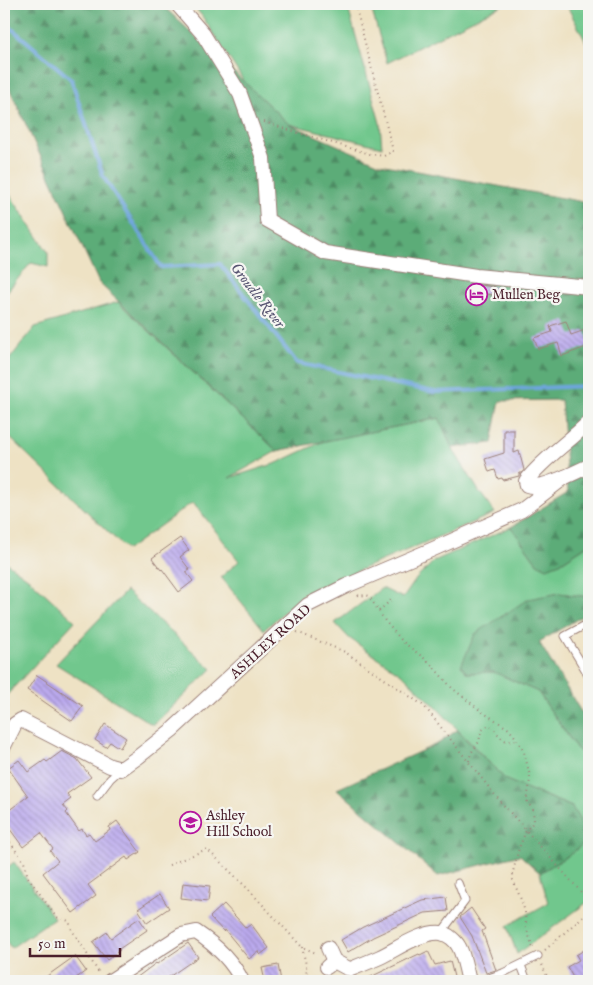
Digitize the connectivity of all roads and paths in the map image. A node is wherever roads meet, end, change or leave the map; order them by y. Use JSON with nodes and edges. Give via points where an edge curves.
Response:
{"nodes":[{"id":1,"x":177,"y":4,"type":"edge"},
{"id":2,"x":355,"y":4,"type":"edge"},
{"id":3,"x":248,"y":116,"type":"junction"},
{"id":4,"x":589,"y":287,"type":"edge"},
{"id":5,"x":589,"y":422,"type":"edge"},
{"id":6,"x":589,"y":466,"type":"edge"},
{"id":7,"x":564,"y":477,"type":"junction"},
{"id":8,"x":352,"y":583,"type":"junction"},
{"id":9,"x":392,"y":599,"type":"dead end"},
{"id":10,"x":379,"y":611,"type":"junction"},
{"id":11,"x":589,"y":623,"type":"edge"},
{"id":12,"x":283,"y":627,"type":"junction"},
{"id":13,"x":589,"y":676,"type":"edge"},
{"id":14,"x":517,"y":740,"type":"junction"},
{"id":15,"x":4,"y":746,"type":"edge"},
{"id":16,"x":468,"y":761,"type":"junction"},
{"id":17,"x":121,"y":769,"type":"junction"},
{"id":18,"x":98,"y":796,"type":"dead end"},
{"id":19,"x":526,"y":830,"type":"junction"},
{"id":20,"x":4,"y":834,"type":"edge"},
{"id":21,"x":170,"y":865,"type":"dead end"},
{"id":22,"x":458,"y":883,"type":"dead end"},
{"id":23,"x":589,"y":901,"type":"edge"},
{"id":24,"x":589,"y":911,"type":"edge"},
{"id":25,"x":441,"y":933,"type":"junction"},
{"id":26,"x":538,"y":956,"type":"junction"},
{"id":27,"x":330,"y":959,"type":"dead end"},
{"id":28,"x":520,"y":965,"type":"junction"},
{"id":29,"x":109,"y":979,"type":"edge"},
{"id":30,"x":242,"y":981,"type":"edge"},
{"id":31,"x":307,"y":981,"type":"edge"},
{"id":32,"x":469,"y":981,"type":"edge"},
{"id":33,"x":480,"y":981,"type":"edge"},
{"id":34,"x":527,"y":981,"type":"edge"},
{"id":35,"x":549,"y":981,"type":"edge"}],
"edges":[{"from":1,"to":3,"type":"street","via":[[203,34],[240,94]]},
{"from":2,"to":3,"type":"path","via":[[393,151],[384,156],[370,154]]},
{"from":3,"to":4,"type":"street","via":[[263,158],[267,220],[325,253],[476,276]]},
{"from":5,"to":7,"type":"street","via":[[526,481],[532,487]]},
{"from":6,"to":7,"type":"street"},
{"from":7,"to":8,"type":"street","name":"ASHLEY ROAD","via":[[522,510]]},
{"from":8,"to":10,"type":"path","via":[[355,593],[359,596],[366,594]]},
{"from":8,"to":12,"type":"street","name":"ASHLEY ROAD","via":[[308,605]]},
{"from":9,"to":10,"type":"path"},
{"from":10,"to":14,"type":"path","via":[[403,642],[429,662],[452,688],[509,729]]},
{"from":11,"to":13,"type":"lane","via":[[565,636]]},
{"from":12,"to":16,"type":"path","via":[[345,652],[424,706]]},
{"from":12,"to":17,"type":"street","name":"ASHLEY ROAD","via":[[172,730]]},
{"from":14,"to":16,"type":"path","via":[[505,741],[489,726],[481,731],[479,742]]},
{"from":14,"to":19,"type":"path","via":[[524,752],[530,776],[526,800],[534,821]]},
{"from":15,"to":17,"type":"street","via":[[15,724],[21,720]]},
{"from":16,"to":19,"type":"path"},
{"from":17,"to":18,"type":"lane"},
{"from":19,"to":23,"type":"path"},
{"from":19,"to":26,"type":"path","via":[[513,880]]},
{"from":20,"to":29,"type":"path","via":[[56,917],[69,921],[72,930]]},
{"from":21,"to":31,"type":"path","via":[[207,849],[302,947]]},
{"from":22,"to":25,"type":"lane","via":[[465,901]]},
{"from":24,"to":26,"type":"path"},
{"from":25,"to":27,"type":"street","via":[[420,937],[351,969]]},
{"from":25,"to":32,"type":"street","via":[[460,948]]},
{"from":26,"to":28,"type":"lane"},
{"from":26,"to":35,"type":"path"},
{"from":28,"to":33,"type":"lane"},
{"from":28,"to":34,"type":"lane"},
{"from":29,"to":30,"type":"street","via":[[181,935],[196,932],[210,941],[232,964]]}]}
